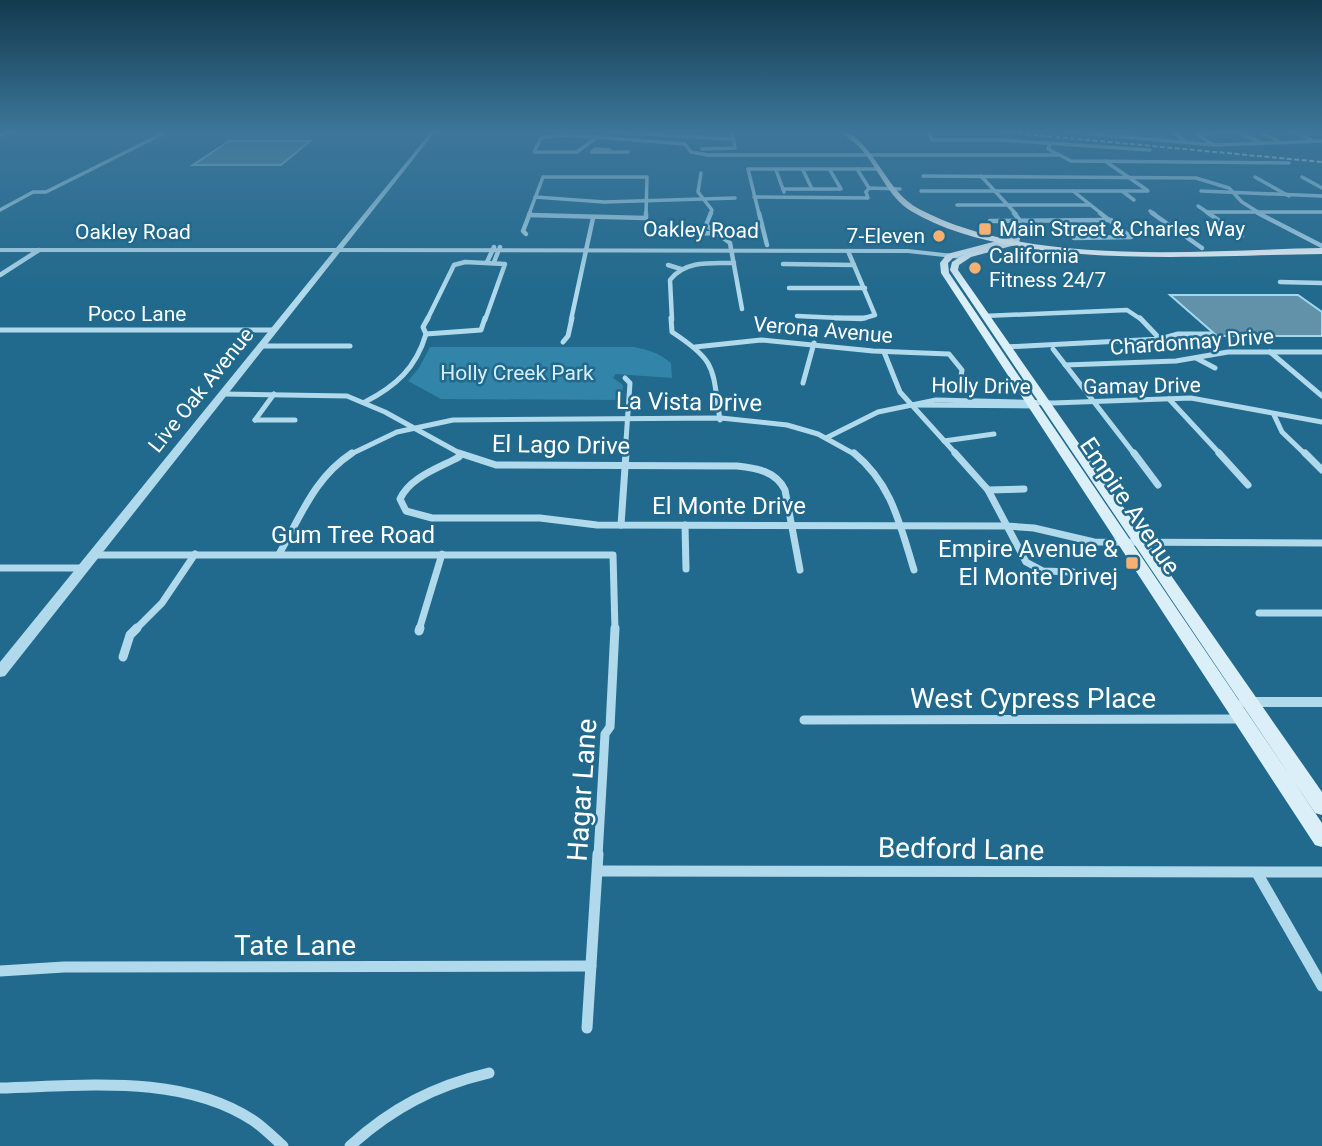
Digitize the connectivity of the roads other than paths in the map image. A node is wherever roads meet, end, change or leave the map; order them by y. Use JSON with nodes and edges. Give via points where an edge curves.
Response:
{"nodes":[{"id":1,"x":59,"y":185,"type":"edge"},
{"id":2,"x":390,"y":185,"type":"edge"},
{"id":3,"x":539,"y":185,"type":"edge"},
{"id":4,"x":647,"y":185,"type":"edge"},
{"id":5,"x":699,"y":185,"type":"edge"},
{"id":6,"x":751,"y":185,"type":"edge"},
{"id":7,"x":782,"y":185,"type":"edge"},
{"id":8,"x":810,"y":185,"type":"edge"},
{"id":9,"x":839,"y":185,"type":"edge"},
{"id":10,"x":866,"y":185,"type":"edge"},
{"id":11,"x":892,"y":185,"type":"edge"},
{"id":12,"x":893,"y":185,"type":"edge"},
{"id":13,"x":988,"y":185,"type":"edge"},
{"id":14,"x":1140,"y":185,"type":"edge"},
{"id":15,"x":1223,"y":185,"type":"edge"},
{"id":16,"x":1271,"y":185,"type":"edge"},
{"id":17,"x":783,"y":189,"type":"junction"},
{"id":18,"x":812,"y":189,"type":"junction"},
{"id":19,"x":868,"y":190,"type":"junction"},
{"id":20,"x":896,"y":190,"type":"junction"},
{"id":21,"x":992,"y":190,"type":"junction"},
{"id":22,"x":921,"y":191,"type":"dead end"},
{"id":23,"x":1072,"y":191,"type":"junction"},
{"id":24,"x":1121,"y":191,"type":"junction"},
{"id":25,"x":1202,"y":191,"type":"dead end"},
{"id":26,"x":1236,"y":193,"type":"junction"},
{"id":27,"x":1290,"y":196,"type":"junction"},
{"id":28,"x":1322,"y":196,"type":"edge"},
{"id":29,"x":535,"y":197,"type":"junction"},
{"id":30,"x":754,"y":197,"type":"junction"},
{"id":31,"x":735,"y":198,"type":"dead end"},
{"id":32,"x":705,"y":200,"type":"junction"},
{"id":33,"x":787,"y":200,"type":"junction"},
{"id":34,"x":1134,"y":200,"type":"dead end"},
{"id":35,"x":646,"y":202,"type":"junction"},
{"id":36,"x":957,"y":205,"type":"dead end"},
{"id":37,"x":1006,"y":205,"type":"junction"},
{"id":38,"x":1090,"y":205,"type":"junction"},
{"id":39,"x":1198,"y":206,"type":"dead end"},
{"id":40,"x":0,"y":210,"type":"edge"},
{"id":41,"x":1150,"y":211,"type":"dead end"},
{"id":42,"x":1206,"y":212,"type":"junction"},
{"id":43,"x":1257,"y":212,"type":"junction"},
{"id":44,"x":1322,"y":214,"type":"edge"},
{"id":45,"x":529,"y":215,"type":"junction"},
{"id":46,"x":593,"y":218,"type":"junction"},
{"id":47,"x":1021,"y":220,"type":"junction"},
{"id":48,"x":1111,"y":220,"type":"junction"},
{"id":49,"x":990,"y":221,"type":"dead end"},
{"id":50,"x":713,"y":233,"type":"junction"},
{"id":51,"x":526,"y":234,"type":"dead end"},
{"id":52,"x":982,"y":234,"type":"junction"},
{"id":53,"x":674,"y":235,"type":"dead end"},
{"id":54,"x":1242,"y":236,"type":"dead end"},
{"id":55,"x":1074,"y":238,"type":"dead end"},
{"id":56,"x":1013,"y":240,"type":"junction"},
{"id":57,"x":767,"y":244,"type":"dead end"},
{"id":58,"x":993,"y":244,"type":"junction"},
{"id":59,"x":587,"y":248,"type":"junction"},
{"id":60,"x":1202,"y":248,"type":"junction"},
{"id":61,"x":1322,"y":248,"type":"edge"},
{"id":62,"x":0,"y":250,"type":"edge"},
{"id":63,"x":38,"y":250,"type":"junction"},
{"id":64,"x":338,"y":250,"type":"junction"},
{"id":65,"x":731,"y":250,"type":"junction"},
{"id":66,"x":848,"y":251,"type":"junction"},
{"id":67,"x":494,"y":254,"type":"junction"},
{"id":68,"x":961,"y":255,"type":"junction"},
{"id":69,"x":734,"y":263,"type":"junction"},
{"id":70,"x":783,"y":264,"type":"dead end"},
{"id":71,"x":668,"y":265,"type":"dead end"},
{"id":72,"x":854,"y":265,"type":"junction"},
{"id":73,"x":681,"y":269,"type":"junction"},
{"id":74,"x":0,"y":275,"type":"edge"},
{"id":75,"x":1280,"y":282,"type":"dead end"},
{"id":76,"x":1322,"y":282,"type":"edge"},
{"id":77,"x":789,"y":288,"type":"dead end"},
{"id":78,"x":865,"y":288,"type":"junction"},
{"id":79,"x":742,"y":309,"type":"dead end"},
{"id":80,"x":797,"y":316,"type":"dead end"},
{"id":81,"x":985,"y":316,"type":"junction"},
{"id":82,"x":0,"y":330,"type":"edge"},
{"id":83,"x":274,"y":330,"type":"junction"},
{"id":84,"x":983,"y":330,"type":"junction"},
{"id":85,"x":425,"y":334,"type":"junction"},
{"id":86,"x":1210,"y":334,"type":"dead end"},
{"id":87,"x":1160,"y":339,"type":"junction"},
{"id":88,"x":563,"y":342,"type":"dead end"},
{"id":89,"x":814,"y":344,"type":"junction"},
{"id":90,"x":260,"y":346,"type":"junction"},
{"id":91,"x":350,"y":346,"type":"dead end"},
{"id":92,"x":1004,"y":346,"type":"junction"},
{"id":93,"x":695,"y":347,"type":"junction"},
{"id":94,"x":1052,"y":349,"type":"dead end"},
{"id":95,"x":884,"y":352,"type":"junction"},
{"id":96,"x":1269,"y":352,"type":"junction"},
{"id":97,"x":1322,"y":352,"type":"edge"},
{"id":98,"x":1195,"y":358,"type":"junction"},
{"id":99,"x":1065,"y":365,"type":"junction"},
{"id":100,"x":1215,"y":368,"type":"dead end"},
{"id":101,"x":961,"y":376,"type":"dead end"},
{"id":102,"x":625,"y":378,"type":"dead end"},
{"id":103,"x":803,"y":383,"type":"dead end"},
{"id":104,"x":223,"y":394,"type":"junction"},
{"id":105,"x":274,"y":394,"type":"junction"},
{"id":106,"x":1322,"y":396,"type":"edge"},
{"id":107,"x":1169,"y":399,"type":"junction"},
{"id":108,"x":365,"y":402,"type":"junction"},
{"id":109,"x":1093,"y":402,"type":"junction"},
{"id":110,"x":1036,"y":403,"type":"junction"},
{"id":111,"x":910,"y":405,"type":"junction"},
{"id":112,"x":1275,"y":415,"type":"junction"},
{"id":113,"x":295,"y":420,"type":"dead end"},
{"id":114,"x":627,"y":420,"type":"junction"},
{"id":115,"x":720,"y":420,"type":"junction"},
{"id":116,"x":1322,"y":422,"type":"edge"},
{"id":117,"x":408,"y":428,"type":"junction"},
{"id":118,"x":994,"y":434,"type":"dead end"},
{"id":119,"x":826,"y":438,"type":"junction"},
{"id":120,"x":944,"y":441,"type":"junction"},
{"id":121,"x":459,"y":457,"type":"junction"},
{"id":122,"x":624,"y":466,"type":"junction"},
{"id":123,"x":1322,"y":470,"type":"edge"},
{"id":124,"x":1158,"y":485,"type":"dead end"},
{"id":125,"x":1248,"y":485,"type":"dead end"},
{"id":126,"x":1024,"y":489,"type":"dead end"},
{"id":127,"x":988,"y":491,"type":"junction"},
{"id":128,"x":621,"y":525,"type":"junction"},
{"id":129,"x":685,"y":525,"type":"junction"},
{"id":130,"x":792,"y":526,"type":"junction"},
{"id":131,"x":899,"y":526,"type":"junction"},
{"id":132,"x":1006,"y":526,"type":"junction"},
{"id":133,"x":1124,"y":542,"type":"junction"},
{"id":134,"x":1139,"y":543,"type":"junction"},
{"id":135,"x":1322,"y":543,"type":"edge"},
{"id":136,"x":195,"y":554,"type":"junction"},
{"id":137,"x":279,"y":554,"type":"junction"},
{"id":138,"x":442,"y":554,"type":"junction"},
{"id":139,"x":93,"y":555,"type":"junction"},
{"id":140,"x":613,"y":555,"type":"joint"},
{"id":141,"x":0,"y":568,"type":"edge"},
{"id":142,"x":83,"y":568,"type":"junction"},
{"id":143,"x":686,"y":569,"type":"dead end"},
{"id":144,"x":800,"y":570,"type":"dead end"},
{"id":145,"x":914,"y":570,"type":"dead end"},
{"id":146,"x":1073,"y":572,"type":"dead end"},
{"id":147,"x":1259,"y":613,"type":"dead end"},
{"id":148,"x":1322,"y":613,"type":"edge"},
{"id":149,"x":419,"y":631,"type":"dead end"},
{"id":150,"x":122,"y":657,"type":"dead end"},
{"id":151,"x":0,"y":672,"type":"edge"},
{"id":152,"x":1322,"y":702,"type":"edge"},
{"id":153,"x":1246,"y":710,"type":"junction"},
{"id":154,"x":804,"y":720,"type":"dead end"},
{"id":155,"x":1322,"y":807,"type":"edge"},
{"id":156,"x":1322,"y":839,"type":"edge"},
{"id":157,"x":598,"y":871,"type":"junction"},
{"id":158,"x":1322,"y":872,"type":"edge"},
{"id":159,"x":1257,"y":873,"type":"junction"},
{"id":160,"x":591,"y":966,"type":"junction"},
{"id":161,"x":0,"y":971,"type":"edge"},
{"id":162,"x":1322,"y":986,"type":"edge"},
{"id":163,"x":587,"y":1028,"type":"dead end"},
{"id":164,"x":489,"y":1073,"type":"dead end"},
{"id":165,"x":0,"y":1088,"type":"edge"},
{"id":166,"x":283,"y":1146,"type":"edge"},
{"id":167,"x":351,"y":1146,"type":"edge"}],
"edges":[{"from":1,"to":40,"type":"street","via":[[33,192]]},
{"from":2,"to":64,"type":"street","name":"Live Oak Avenue"},
{"from":3,"to":29,"type":"street"},
{"from":4,"to":35,"type":"street"},
{"from":5,"to":32,"type":"street"},
{"from":6,"to":30,"type":"street"},
{"from":7,"to":17,"type":"street"},
{"from":8,"to":18,"type":"street"},
{"from":9,"to":18,"type":"street","via":[[841,189]]},
{"from":10,"to":19,"type":"street"},
{"from":11,"to":20,"type":"main road"},
{"from":12,"to":20,"type":"main road"},
{"from":13,"to":21,"type":"street"},
{"from":14,"to":24,"type":"street","via":[[1148,191]]},
{"from":15,"to":26,"type":"street"},
{"from":16,"to":27,"type":"street"},
{"from":17,"to":18,"type":"street"},
{"from":17,"to":33,"type":"street"},
{"from":19,"to":20,"type":"street"},
{"from":19,"to":33,"type":"street","via":[[868,198]]},
{"from":20,"to":52,"type":"main road","via":[[911,207],[929,217]]},
{"from":20,"to":56,"type":"main road","via":[[948,220]]},
{"from":21,"to":22,"type":"street"},
{"from":21,"to":23,"type":"street"},
{"from":21,"to":37,"type":"street"},
{"from":23,"to":24,"type":"street"},
{"from":23,"to":38,"type":"street"},
{"from":24,"to":34,"type":"street"},
{"from":25,"to":26,"type":"street"},
{"from":26,"to":27,"type":"street"},
{"from":26,"to":43,"type":"street"},
{"from":27,"to":28,"type":"street"},
{"from":29,"to":35,"type":"street"},
{"from":29,"to":45,"type":"street"},
{"from":30,"to":33,"type":"street"},
{"from":30,"to":57,"type":"street"},
{"from":31,"to":32,"type":"street"},
{"from":32,"to":35,"type":"street"},
{"from":32,"to":50,"type":"street","via":[[712,210],[706,225]]},
{"from":35,"to":46,"type":"street","via":[[646,218]]},
{"from":36,"to":37,"type":"street"},
{"from":37,"to":38,"type":"street"},
{"from":37,"to":47,"type":"street"},
{"from":38,"to":48,"type":"street"},
{"from":39,"to":42,"type":"street"},
{"from":41,"to":60,"type":"street"},
{"from":42,"to":43,"type":"street"},
{"from":42,"to":54,"type":"street"},
{"from":43,"to":44,"type":"street"},
{"from":43,"to":61,"type":"street"},
{"from":45,"to":46,"type":"street"},
{"from":45,"to":51,"type":"street"},
{"from":46,"to":59,"type":"street"},
{"from":47,"to":48,"type":"street"},
{"from":47,"to":49,"type":"street"},
{"from":47,"to":56,"type":"street","via":[[1025,228]]},
{"from":48,"to":55,"type":"street","via":[[1131,237]]},
{"from":50,"to":53,"type":"street"},
{"from":50,"to":65,"type":"street","via":[[728,241]]},
{"from":52,"to":56,"type":"main road"},
{"from":52,"to":58,"type":"main road","via":[[993,239]]},
{"from":56,"to":58,"type":"main road"},
{"from":56,"to":60,"type":"main road","via":[[1090,247]]},
{"from":56,"to":61,"type":"main road","via":[[1111,251]]},
{"from":56,"to":68,"type":"main road"},
{"from":58,"to":68,"type":"main road"},
{"from":59,"to":65,"type":"street","name":"Oakley Road"},
{"from":59,"to":67,"type":"street","name":"Oakley Road"},
{"from":59,"to":88,"type":"street"},
{"from":60,"to":61,"type":"main road"},
{"from":62,"to":63,"type":"street","name":"Oakley Road"},
{"from":63,"to":64,"type":"street","name":"Oakley Road"},
{"from":63,"to":74,"type":"street"},
{"from":64,"to":67,"type":"street","name":"Oakley Road"},
{"from":64,"to":83,"type":"street","name":"Live Oak Avenue"},
{"from":65,"to":66,"type":"street","name":"Oakley Road"},
{"from":65,"to":68,"type":"street","name":"Oakley Road","via":[[921,248]]},
{"from":65,"to":69,"type":"street"},
{"from":66,"to":68,"type":"street","name":"Oakley Road"},
{"from":66,"to":72,"type":"street"},
{"from":67,"to":85,"type":"street","via":[[454,265],[424,327]]},
{"from":67,"to":85,"type":"street","via":[[505,267],[481,330]]},
{"from":68,"to":81,"type":"main road","name":"Empire Avenue","via":[[954,270]]},
{"from":68,"to":84,"type":"main road","name":"Empire Avenue","via":[[944,263],[945,273]]},
{"from":69,"to":73,"type":"street"},
{"from":69,"to":79,"type":"street"},
{"from":70,"to":72,"type":"street"},
{"from":71,"to":73,"type":"street"},
{"from":72,"to":78,"type":"street"},
{"from":73,"to":93,"type":"street","via":[[670,280],[670,327],[675,336]]},
{"from":75,"to":76,"type":"street"},
{"from":77,"to":78,"type":"street"},
{"from":78,"to":80,"type":"street","via":[[876,311],[870,317]]},
{"from":81,"to":87,"type":"street","via":[[1127,310]]},
{"from":81,"to":92,"type":"main road","name":"Empire Avenue"},
{"from":82,"to":83,"type":"street","name":"Poco Lane"},
{"from":83,"to":90,"type":"street","name":"Live Oak Avenue"},
{"from":84,"to":92,"type":"main road"},
{"from":84,"to":110,"type":"main road","name":"Empire Avenue"},
{"from":85,"to":108,"type":"street","via":[[404,378]]},
{"from":86,"to":87,"type":"street"},
{"from":87,"to":92,"type":"street"},
{"from":89,"to":93,"type":"street","name":"Verona Avenue","via":[[736,339]]},
{"from":89,"to":95,"type":"street","name":"Verona Avenue"},
{"from":89,"to":103,"type":"street"},
{"from":90,"to":91,"type":"street"},
{"from":90,"to":104,"type":"street","name":"Live Oak Avenue"},
{"from":92,"to":110,"type":"main road","name":"Empire Avenue"},
{"from":93,"to":115,"type":"street","via":[[713,368]]},
{"from":94,"to":99,"type":"street"},
{"from":95,"to":101,"type":"street","name":"Verona Avenue","via":[[950,354],[962,370]]},
{"from":95,"to":111,"type":"street"},
{"from":96,"to":97,"type":"street","name":"Chardonnay Drive"},
{"from":96,"to":98,"type":"street","name":"Chardonnay Drive"},
{"from":96,"to":106,"type":"street"},
{"from":98,"to":99,"type":"street","name":"Chardonnay Drive"},
{"from":98,"to":100,"type":"street"},
{"from":99,"to":109,"type":"street"},
{"from":102,"to":114,"type":"street","via":[[629,383]]},
{"from":104,"to":105,"type":"street","name":"El Lago Drive"},
{"from":104,"to":139,"type":"street","name":"Live Oak Avenue"},
{"from":105,"to":108,"type":"street","name":"El Lago Drive","via":[[333,394]]},
{"from":105,"to":113,"type":"street","via":[[255,420]]},
{"from":107,"to":109,"type":"street","name":"Gamay Drive"},
{"from":107,"to":112,"type":"street","name":"Gamay Drive","via":[[1221,402]]},
{"from":107,"to":125,"type":"street"},
{"from":108,"to":117,"type":"street","name":"El Lago Drive"},
{"from":109,"to":110,"type":"street","name":"Gamay Drive"},
{"from":109,"to":124,"type":"street"},
{"from":110,"to":111,"type":"street","name":"Holly Drive"},
{"from":110,"to":133,"type":"main road","name":"Empire Avenue"},
{"from":110,"to":134,"type":"main road","name":"Empire Avenue"},
{"from":111,"to":119,"type":"street","name":"Holly Drive","via":[[865,416]]},
{"from":111,"to":120,"type":"street"},
{"from":112,"to":116,"type":"street","name":"Gamay Drive"},
{"from":112,"to":123,"type":"street","via":[[1282,432]]},
{"from":114,"to":115,"type":"street","name":"La Vista Drive"},
{"from":114,"to":117,"type":"street","name":"La Vista Drive","via":[[453,420]]},
{"from":114,"to":122,"type":"street"},
{"from":115,"to":119,"type":"street","name":"La Vista Drive","via":[[774,423]]},
{"from":117,"to":121,"type":"street","name":"El Lago Drive"},
{"from":117,"to":137,"type":"street","name":"La Vista Drive","via":[[334,467],[316,485]]},
{"from":118,"to":120,"type":"street"},
{"from":119,"to":131,"type":"street","name":"La Vista Drive","via":[[849,449],[879,477]]},
{"from":120,"to":127,"type":"street"},
{"from":121,"to":122,"type":"street","name":"El Lago Drive","via":[[512,466]]},
{"from":121,"to":128,"type":"street","name":"El Monte Drive","via":[[407,486],[400,499],[407,511],[432,518],[540,518]]},
{"from":122,"to":128,"type":"street"},
{"from":122,"to":130,"type":"street","name":"El Lago Drive","via":[[758,470],[782,484]]},
{"from":126,"to":127,"type":"street"},
{"from":127,"to":132,"type":"street"},
{"from":128,"to":129,"type":"street","name":"El Monte Drive"},
{"from":129,"to":130,"type":"street","name":"El Monte Drive"},
{"from":129,"to":143,"type":"street"},
{"from":130,"to":131,"type":"street","name":"El Monte Drive"},
{"from":130,"to":144,"type":"street","name":"El Lago Drive"},
{"from":131,"to":132,"type":"street","name":"El Monte Drive"},
{"from":131,"to":145,"type":"street","name":"La Vista Drive"},
{"from":132,"to":133,"type":"street","name":"El Monte Drive","via":[[1079,540]]},
{"from":132,"to":146,"type":"street","via":[[1026,562],[1054,573]]},
{"from":133,"to":134,"type":"street","name":"El Monte Drive"},
{"from":133,"to":153,"type":"main road","name":"Empire Avenue","via":[[1230,701]]},
{"from":134,"to":135,"type":"street","name":"El Monte Drive"},
{"from":134,"to":153,"type":"main road","name":"Empire Avenue"},
{"from":136,"to":137,"type":"street","name":"Gum Tree Road"},
{"from":136,"to":139,"type":"street","name":"Gum Tree Road"},
{"from":136,"to":150,"type":"street","via":[[162,603],[130,635]]},
{"from":137,"to":138,"type":"street","name":"Gum Tree Road"},
{"from":138,"to":140,"type":"street","name":"Gum Tree Road"},
{"from":138,"to":149,"type":"street"},
{"from":139,"to":142,"type":"street","name":"Live Oak Avenue"},
{"from":140,"to":157,"type":"street","name":"Hagar Lane","via":[[615,634]]},
{"from":141,"to":142,"type":"street"},
{"from":142,"to":151,"type":"street","name":"Live Oak Avenue"},
{"from":147,"to":148,"type":"street"},
{"from":152,"to":153,"type":"street"},
{"from":153,"to":154,"type":"street","name":"West Cypress Place"},
{"from":153,"to":155,"type":"main road","name":"Empire Avenue","via":[[1261,718]]},
{"from":153,"to":156,"type":"main road","name":"Empire Avenue"},
{"from":157,"to":159,"type":"street","name":"Bedford Lane"},
{"from":157,"to":160,"type":"street","name":"Hagar Lane"},
{"from":158,"to":159,"type":"street","name":"Bedford Lane"},
{"from":159,"to":162,"type":"street"},
{"from":160,"to":161,"type":"street","name":"Tate Lane"},
{"from":160,"to":163,"type":"street","name":"Hagar Lane"},
{"from":164,"to":167,"type":"street","via":[[435,1086],[409,1099]]},
{"from":165,"to":166,"type":"street","via":[[137,1088],[185,1093],[234,1110]]}]}
